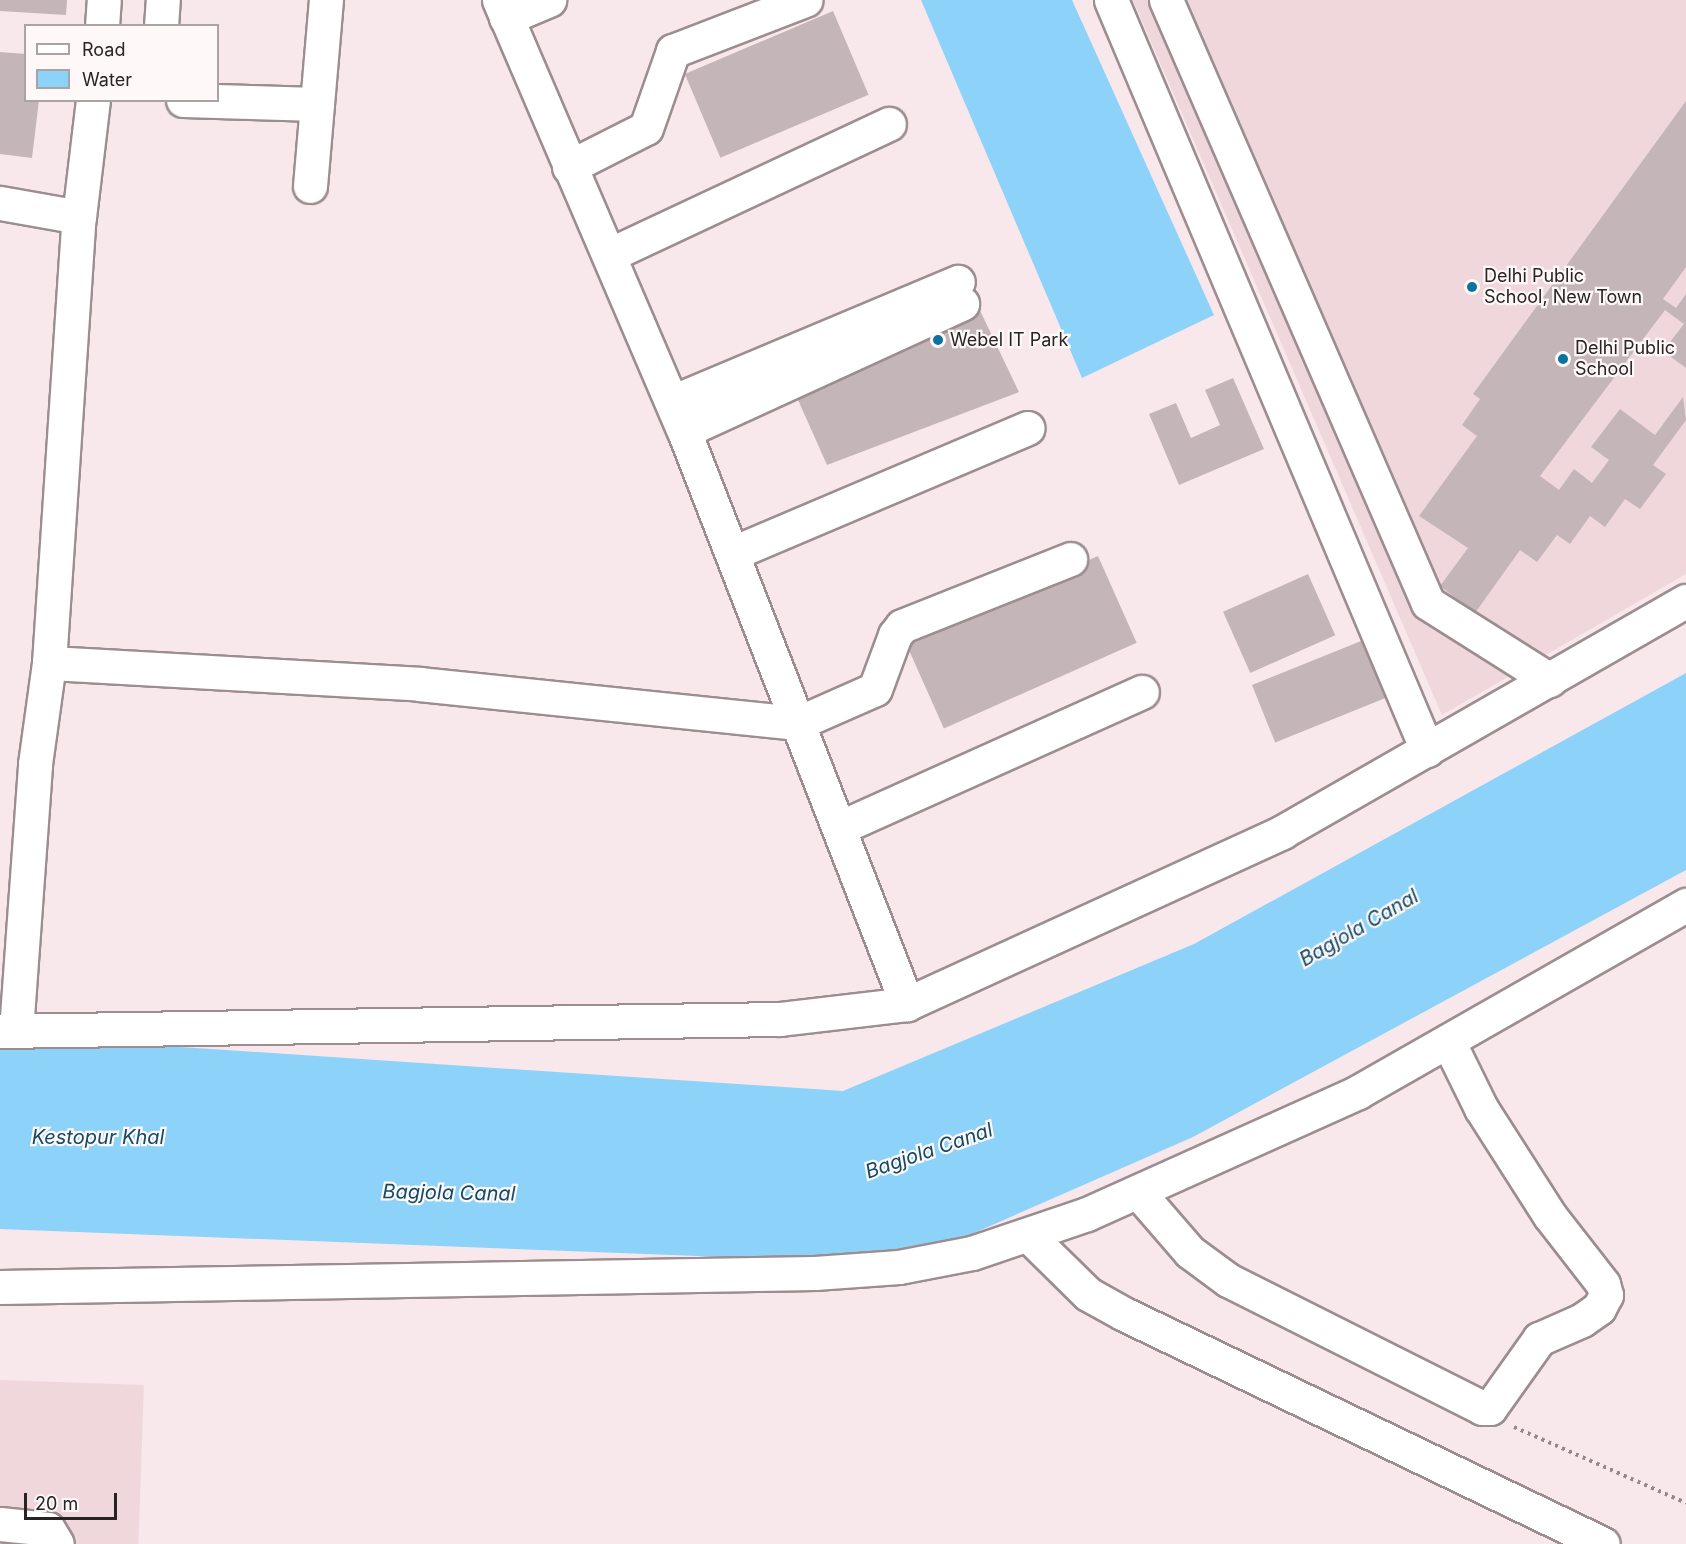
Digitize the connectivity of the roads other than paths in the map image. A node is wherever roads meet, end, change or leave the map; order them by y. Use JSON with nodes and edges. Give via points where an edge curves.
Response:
{"nodes":[{"id":1,"x":104,"y":0,"type":"edge"},
{"id":2,"x":163,"y":0,"type":"edge"},
{"id":3,"x":326,"y":0,"type":"edge"},
{"id":4,"x":549,"y":0,"type":"edge"},
{"id":5,"x":805,"y":0,"type":"edge"},
{"id":6,"x":1111,"y":0,"type":"edge"},
{"id":7,"x":1166,"y":0,"type":"edge"},
{"id":8,"x":503,"y":9,"type":"edge"},
{"id":9,"x":102,"y":24,"type":"edge"},
{"id":10,"x":161,"y":24,"type":"edge"},
{"id":11,"x":219,"y":101,"type":"edge"},
{"id":12,"x":93,"y":102,"type":"edge"},
{"id":13,"x":317,"y":104,"type":"junction"},
{"id":14,"x":889,"y":124,"type":"dead end"},
{"id":15,"x":569,"y":166,"type":"junction"},
{"id":16,"x":310,"y":186,"type":"dead end"},
{"id":17,"x":0,"y":203,"type":"edge"},
{"id":18,"x":79,"y":217,"type":"junction"},
{"id":19,"x":609,"y":255,"type":"junction"},
{"id":20,"x":961,"y":292,"type":"dead end"},
{"id":21,"x":678,"y":416,"type":"junction"},
{"id":22,"x":1028,"y":428,"type":"dead end"},
{"id":23,"x":733,"y":554,"type":"junction"},
{"id":24,"x":1071,"y":559,"type":"dead end"},
{"id":25,"x":1686,"y":601,"type":"edge"},
{"id":26,"x":49,"y":663,"type":"junction"},
{"id":27,"x":1550,"y":680,"type":"junction"},
{"id":28,"x":1142,"y":692,"type":"dead end"},
{"id":29,"x":798,"y":723,"type":"junction"},
{"id":30,"x":1427,"y":750,"type":"junction"},
{"id":31,"x":839,"y":828,"type":"junction"},
{"id":32,"x":1686,"y":904,"type":"edge"},
{"id":33,"x":906,"y":1004,"type":"junction"},
{"id":34,"x":8,"y":1031,"type":"edge"},
{"id":35,"x":1449,"y":1043,"type":"junction"},
{"id":36,"x":1138,"y":1192,"type":"junction"},
{"id":37,"x":1028,"y":1235,"type":"junction"},
{"id":38,"x":0,"y":1287,"type":"edge"},
{"id":39,"x":0,"y":1524,"type":"edge"},
{"id":40,"x":57,"y":1544,"type":"edge"},
{"id":41,"x":1603,"y":1544,"type":"edge"}],
"edges":[{"from":1,"to":9,"type":"street"},
{"from":2,"to":10,"type":"street"},
{"from":3,"to":13,"type":"street"},
{"from":4,"to":8,"type":"street"},
{"from":5,"to":15,"type":"street","via":[[673,51],[646,128]]},
{"from":6,"to":30,"type":"street"},
{"from":7,"to":27,"type":"street","via":[[1428,603]]},
{"from":8,"to":15,"type":"street"},
{"from":11,"to":13,"type":"street"},
{"from":12,"to":18,"type":"street"},
{"from":13,"to":16,"type":"street"},
{"from":14,"to":19,"type":"street"},
{"from":15,"to":19,"type":"street"},
{"from":17,"to":18,"type":"street"},
{"from":18,"to":26,"type":"street"},
{"from":19,"to":21,"type":"street"},
{"from":20,"to":21,"type":"street"},
{"from":21,"to":23,"type":"street"},
{"from":22,"to":23,"type":"street"},
{"from":23,"to":29,"type":"street"},
{"from":24,"to":29,"type":"street","via":[[902,626],[894,635],[875,689]]},
{"from":25,"to":27,"type":"street"},
{"from":26,"to":29,"type":"street","via":[[418,684]]},
{"from":26,"to":34,"type":"street"},
{"from":27,"to":30,"type":"street"},
{"from":28,"to":31,"type":"street"},
{"from":29,"to":31,"type":"street"},
{"from":30,"to":33,"type":"street","via":[[1282,832]]},
{"from":31,"to":33,"type":"street"},
{"from":32,"to":35,"type":"street"},
{"from":33,"to":34,"type":"street","via":[[780,1019]]},
{"from":35,"to":36,"type":"street","via":[[1359,1092]]},
{"from":35,"to":36,"type":"street","via":[[1480,1108],[1550,1216],[1603,1284],[1606,1295],[1599,1308],[1582,1320],[1539,1339],[1490,1408],[1482,1408],[1228,1280],[1190,1252]]},
{"from":36,"to":37,"type":"street"},
{"from":37,"to":38,"type":"street","via":[[972,1253],[899,1267],[815,1274]]},
{"from":37,"to":41,"type":"street","via":[[1088,1294],[1124,1314]]},
{"from":39,"to":40,"type":"street","via":[[48,1529]]}]}
